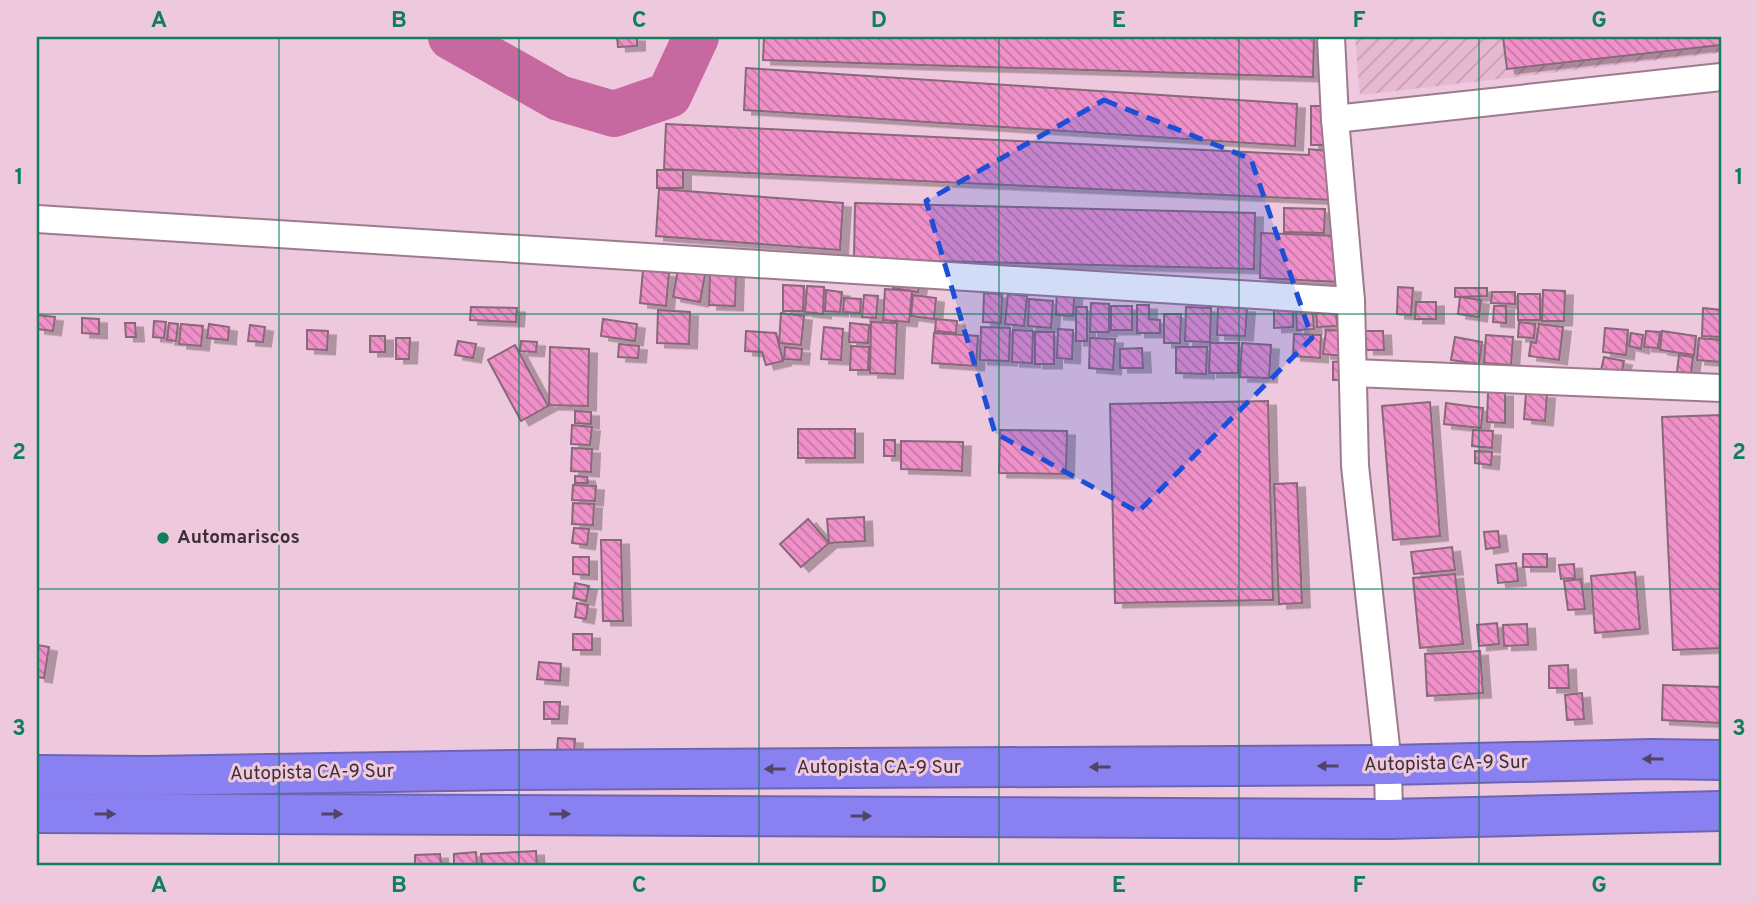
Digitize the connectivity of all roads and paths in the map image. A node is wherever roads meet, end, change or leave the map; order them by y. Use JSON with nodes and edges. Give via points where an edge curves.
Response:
{"nodes":[{"id":1,"x":1331,"y":37,"type":"edge"},
{"id":2,"x":1721,"y":77,"type":"edge"},
{"id":3,"x":1335,"y":120,"type":"junction"},
{"id":4,"x":37,"y":219,"type":"edge"},
{"id":5,"x":1351,"y":301,"type":"junction"},
{"id":6,"x":1353,"y":373,"type":"junction"},
{"id":7,"x":1721,"y":388,"type":"edge"},
{"id":8,"x":1721,"y":760,"type":"edge"},
{"id":9,"x":1388,"y":765,"type":"junction"},
{"id":10,"x":37,"y":775,"type":"edge"},
{"id":11,"x":1721,"y":811,"type":"edge"},
{"id":12,"x":37,"y":813,"type":"edge"},
{"id":13,"x":1388,"y":819,"type":"junction"}],
"edges":[{"from":1,"to":3,"type":"street"},
{"from":2,"to":3,"type":"street"},
{"from":3,"to":5,"type":"street"},
{"from":4,"to":5,"type":"street"},
{"from":5,"to":6,"type":"street"},
{"from":6,"to":7,"type":"street"},
{"from":6,"to":9,"type":"street","via":[[1355,466]]},
{"from":8,"to":9,"type":"highway","name":"Autopista CA-9 Sur","one_way":true},
{"from":9,"to":10,"type":"highway","name":"Autopista CA-9 Sur","one_way":true},
{"from":9,"to":13,"type":"street"},
{"from":11,"to":13,"type":"highway","name":"Autopista CA-9 Sur"},
{"from":12,"to":13,"type":"highway","name":"Autopista CA-9 Sur","one_way":true}]}
